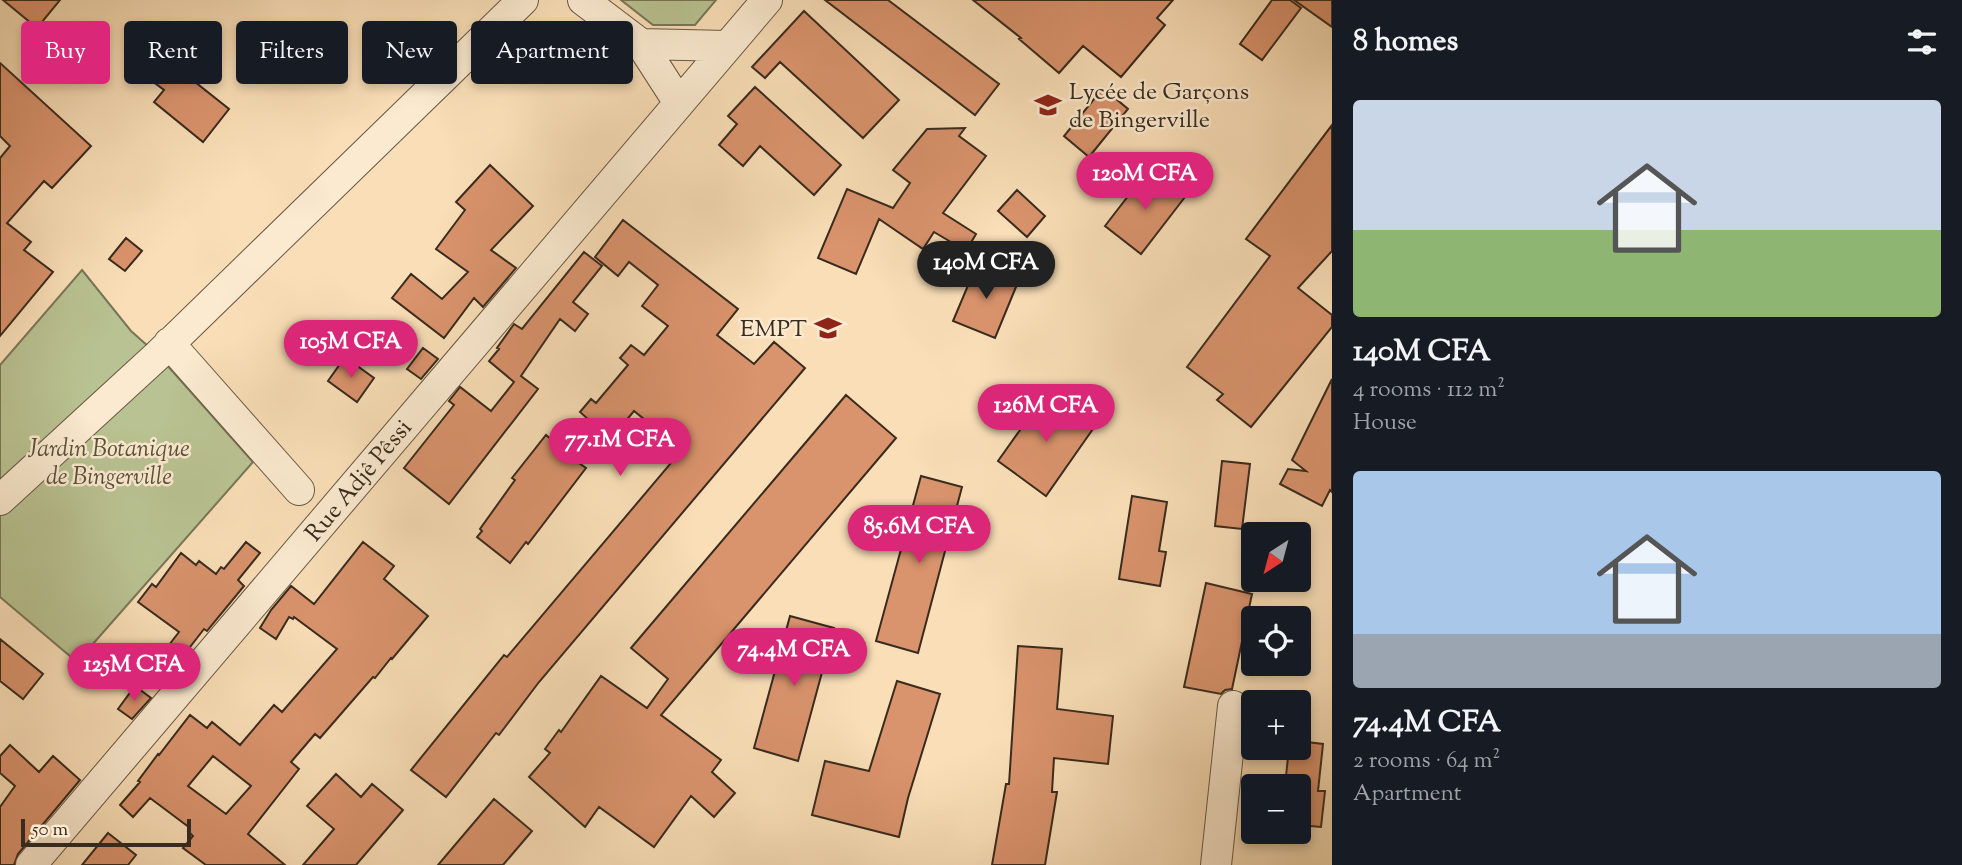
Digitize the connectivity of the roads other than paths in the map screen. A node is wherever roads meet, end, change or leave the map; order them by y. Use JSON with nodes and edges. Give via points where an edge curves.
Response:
{"nodes":[{"id":1,"x":523,"y":0,"type":"edge"},
{"id":2,"x":583,"y":0,"type":"edge"},
{"id":3,"x":767,"y":0,"type":"edge"},
{"id":4,"x":641,"y":44,"type":"junction"},
{"id":5,"x":727,"y":46,"type":"junction"},
{"id":6,"x":679,"y":103,"type":"junction"},
{"id":7,"x":169,"y":343,"type":"junction"},
{"id":8,"x":299,"y":490,"type":"dead end"},
{"id":9,"x":0,"y":500,"type":"edge"},
{"id":10,"x":1233,"y":706,"type":"dead end"},
{"id":11,"x":31,"y":865,"type":"edge"},
{"id":12,"x":1216,"y":865,"type":"edge"}],
"edges":[{"from":1,"to":7,"type":"street"},
{"from":2,"to":4,"type":"street"},
{"from":3,"to":5,"type":"street","name":"Rue Adjê Pêssi"},
{"from":4,"to":5,"type":"street"},
{"from":4,"to":6,"type":"street"},
{"from":5,"to":6,"type":"street","name":"Rue Adjê Pêssi"},
{"from":6,"to":11,"type":"street","name":"Rue Adjê Pêssi"},
{"from":7,"to":8,"type":"street"},
{"from":7,"to":9,"type":"street"},
{"from":10,"to":12,"type":"street"}]}
